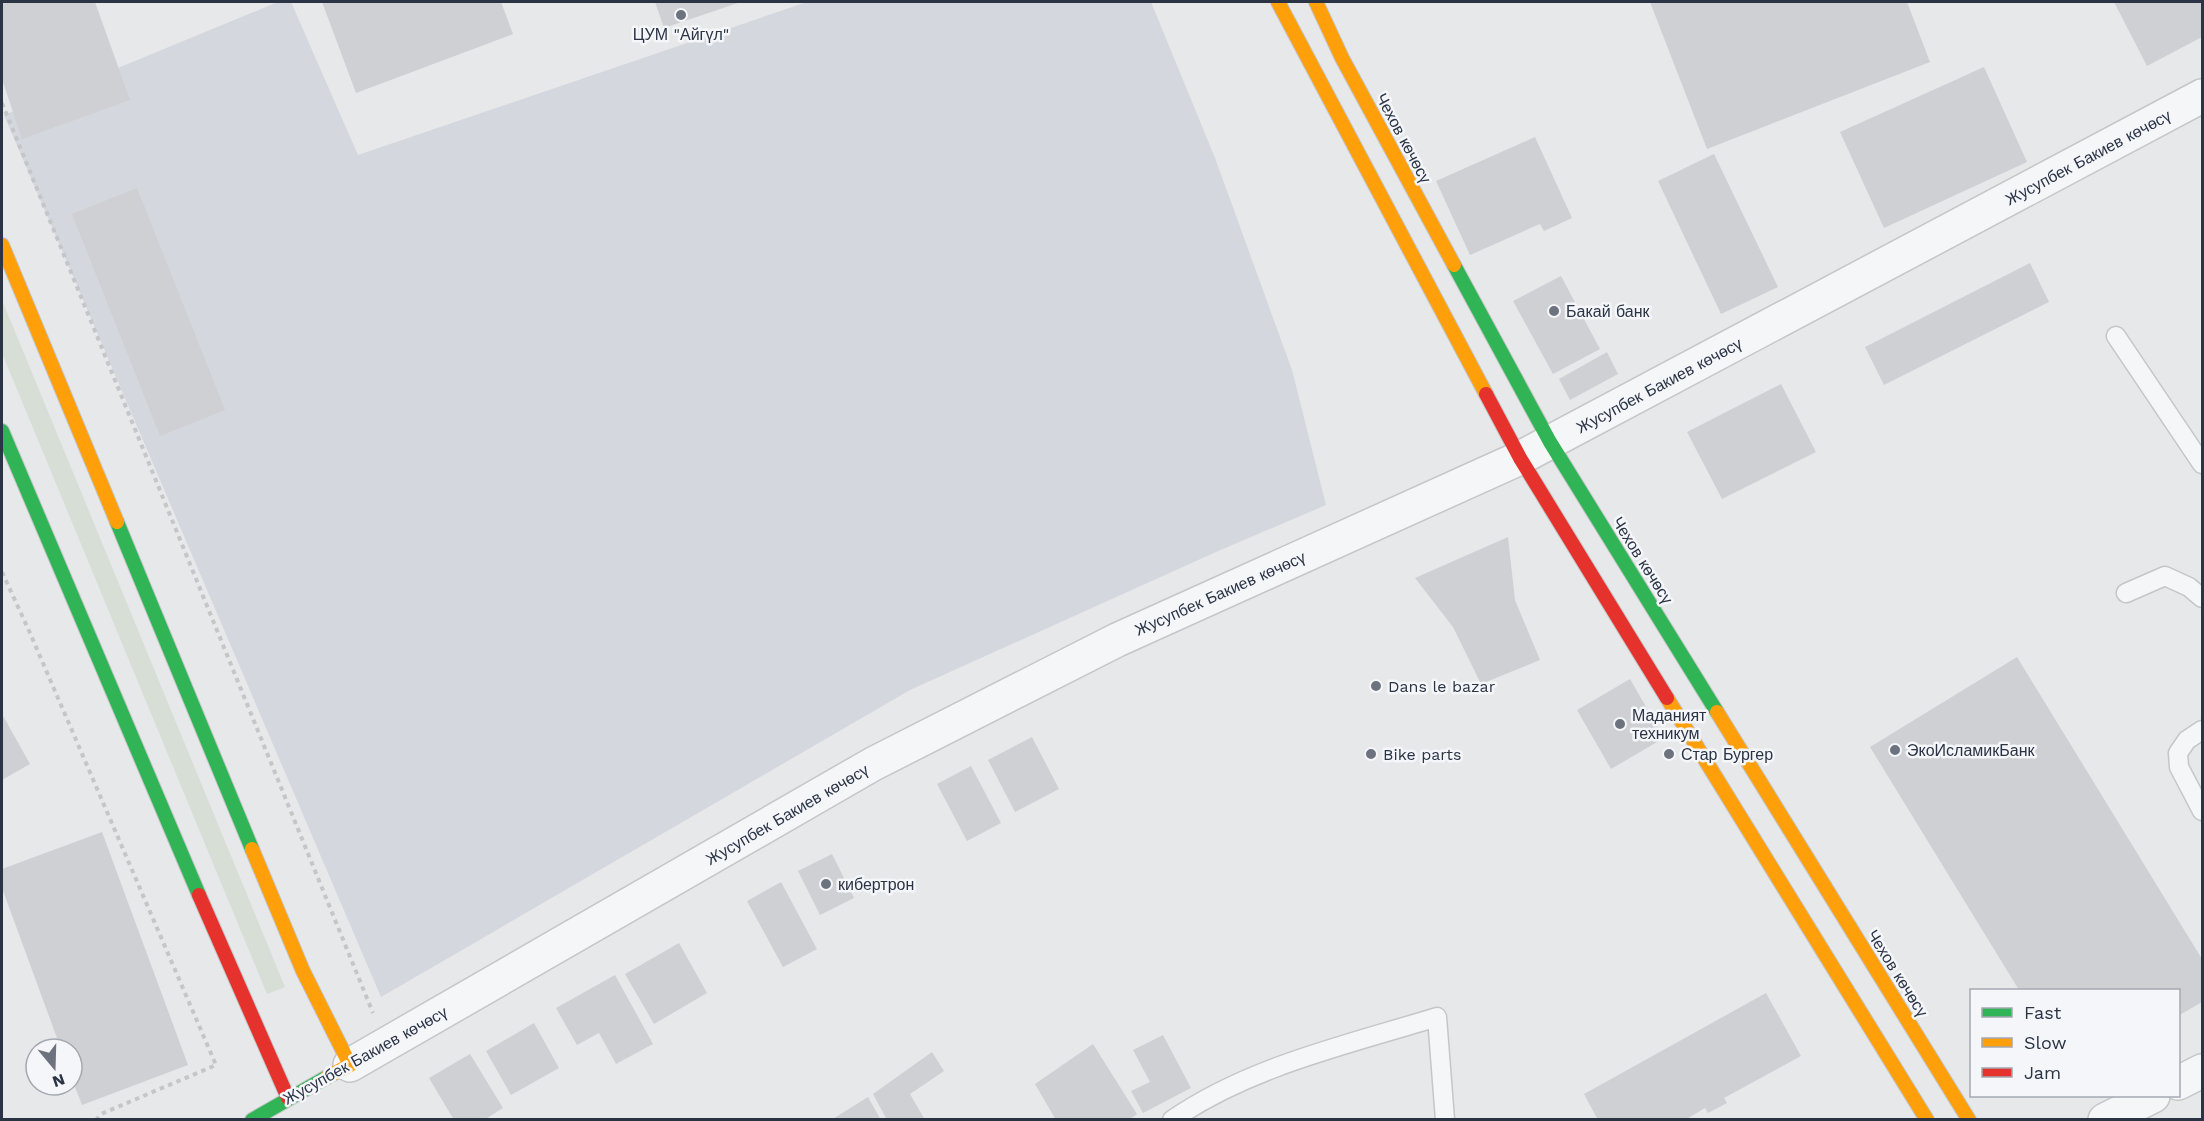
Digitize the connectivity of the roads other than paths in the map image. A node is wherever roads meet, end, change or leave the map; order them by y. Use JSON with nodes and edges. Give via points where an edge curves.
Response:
{"nodes":[{"id":1,"x":1278,"y":2,"type":"edge"},
{"id":2,"x":1316,"y":2,"type":"edge"},
{"id":3,"x":2202,"y":96,"type":"edge"},
{"id":4,"x":2,"y":245,"type":"edge"},
{"id":5,"x":2116,"y":336,"type":"dead end"},
{"id":6,"x":1533,"y":410,"type":"junction"},
{"id":7,"x":2,"y":431,"type":"edge"},
{"id":8,"x":1551,"y":442,"type":"junction"},
{"id":9,"x":1513,"y":444,"type":"junction"},
{"id":10,"x":2202,"y":464,"type":"edge"},
{"id":11,"x":1578,"y":487,"type":"junction"},
{"id":12,"x":1547,"y":504,"type":"junction"},
{"id":13,"x":2126,"y":592,"type":"dead end"},
{"id":14,"x":2202,"y":598,"type":"edge"},
{"id":15,"x":2202,"y":730,"type":"edge"},
{"id":16,"x":2202,"y":811,"type":"edge"},
{"id":17,"x":350,"y":1065,"type":"junction"},
{"id":18,"x":2202,"y":1071,"type":"edge"},
{"id":19,"x":2180,"y":1082,"type":"edge"},
{"id":20,"x":2149,"y":1097,"type":"edge"},
{"id":21,"x":288,"y":1098,"type":"junction"},
{"id":22,"x":252,"y":1119,"type":"edge"},
{"id":23,"x":1172,"y":1119,"type":"edge"},
{"id":24,"x":1445,"y":1119,"type":"edge"},
{"id":25,"x":1926,"y":1119,"type":"edge"},
{"id":26,"x":1969,"y":1119,"type":"edge"},
{"id":27,"x":2104,"y":1119,"type":"edge"}],
"edges":[{"from":1,"to":9,"type":"main road"},
{"from":2,"to":6,"type":"main road","name":"Чехов көчөсү","via":[[1342,58]]},
{"from":3,"to":8,"type":"street","name":"Жусупбек Бакиев көчөсү"},
{"from":4,"to":17,"type":"main road","via":[[298,960]]},
{"from":5,"to":10,"type":"lane"},
{"from":6,"to":8,"type":"main road","name":"Чехов көчөсү"},
{"from":6,"to":9,"type":"street","via":[[1533,421]]},
{"from":7,"to":21,"type":"main road"},
{"from":8,"to":9,"type":"street","name":"Жусупбек Бакиев көчөсү"},
{"from":8,"to":11,"type":"main road","name":"Чехов көчөсү"},
{"from":9,"to":12,"type":"main road"},
{"from":9,"to":17,"type":"street","name":"Жусупбек Бакиев көчөсү","via":[[883,759]]},
{"from":11,"to":12,"type":"street","via":[[1562,482],[1553,484]]},
{"from":11,"to":26,"type":"main road","name":"Чехов көчөсү"},
{"from":12,"to":25,"type":"main road"},
{"from":13,"to":14,"type":"lane","via":[[2164,576],[2189,586]]},
{"from":15,"to":16,"type":"lane","via":[[2187,740],[2178,753],[2179,767]]},
{"from":17,"to":21,"type":"main road","name":"Жусупбек Бакиев көчөсү"},
{"from":18,"to":19,"type":"street"},
{"from":20,"to":27,"type":"street"},
{"from":21,"to":22,"type":"main road","name":"Жусупбек Бакиев көчөсү"},
{"from":23,"to":24,"type":"lane","via":[[1199,1101],[1291,1062],[1437,1017]]}]}
